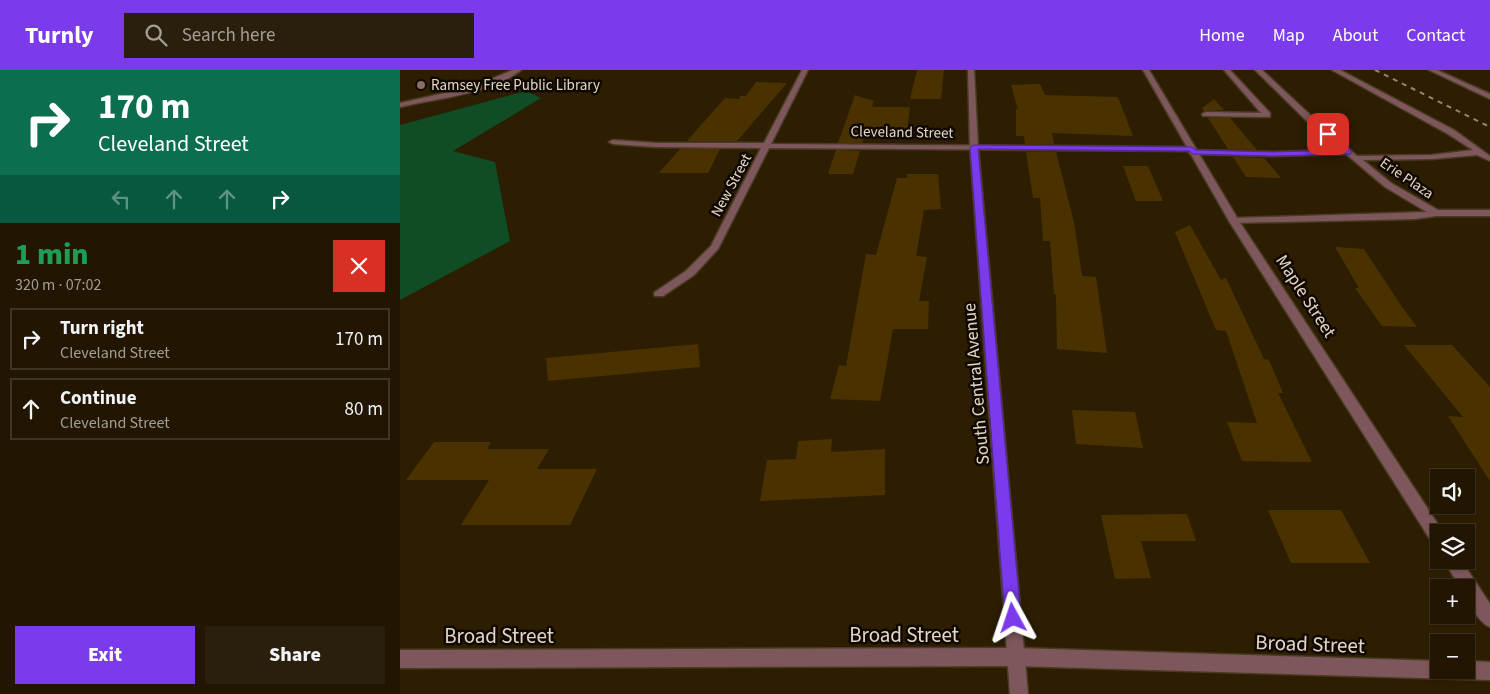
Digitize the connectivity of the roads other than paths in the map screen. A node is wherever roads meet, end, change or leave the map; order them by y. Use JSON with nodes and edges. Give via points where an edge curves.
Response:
{"nodes":[{"id":1,"x":518,"y":70,"type":"edge"},
{"id":2,"x":805,"y":70,"type":"edge"},
{"id":3,"x":972,"y":70,"type":"edge"},
{"id":4,"x":1146,"y":70,"type":"edge"},
{"id":5,"x":1227,"y":70,"type":"edge"},
{"id":6,"x":1258,"y":70,"type":"edge"},
{"id":7,"x":1335,"y":70,"type":"edge"},
{"id":8,"x":1432,"y":70,"type":"edge"},
{"id":9,"x":1490,"y":97,"type":"edge"},
{"id":10,"x":400,"y":105,"type":"edge"},
{"id":11,"x":1206,"y":114,"type":"dead end"},
{"id":12,"x":613,"y":142,"type":"dead end"},
{"id":13,"x":768,"y":144,"type":"junction"},
{"id":14,"x":974,"y":147,"type":"junction"},
{"id":15,"x":1192,"y":150,"type":"junction"},
{"id":16,"x":1349,"y":152,"type":"junction"},
{"id":17,"x":1478,"y":152,"type":"junction"},
{"id":18,"x":1356,"y":158,"type":"junction"},
{"id":19,"x":1490,"y":159,"type":"edge"},
{"id":20,"x":1436,"y":213,"type":"junction"},
{"id":21,"x":1490,"y":213,"type":"edge"},
{"id":22,"x":1234,"y":221,"type":"junction"},
{"id":23,"x":659,"y":294,"type":"dead end"},
{"id":24,"x":1430,"y":525,"type":"edge"},
{"id":25,"x":1458,"y":569,"type":"edge"},
{"id":26,"x":1490,"y":619,"type":"edge"},
{"id":27,"x":1016,"y":657,"type":"junction"},
{"id":28,"x":400,"y":659,"type":"edge"},
{"id":29,"x":1430,"y":670,"type":"edge"},
{"id":30,"x":1475,"y":671,"type":"edge"},
{"id":31,"x":1490,"y":671,"type":"edge"},
{"id":32,"x":1019,"y":694,"type":"edge"}],
"edges":[{"from":1,"to":10,"type":"street","via":[[490,86]]},
{"from":2,"to":13,"type":"street","name":"New Street"},
{"from":3,"to":14,"type":"street","name":"South Central Avenue"},
{"from":4,"to":15,"type":"street","name":"Maple Street"},
{"from":5,"to":11,"type":"street","via":[[1267,114]]},
{"from":6,"to":16,"type":"street","name":"Erie Plaza"},
{"from":7,"to":17,"type":"street","via":[[1451,132],[1477,148]]},
{"from":8,"to":9,"type":"street"},
{"from":12,"to":13,"type":"street","name":"Cleveland Street"},
{"from":13,"to":14,"type":"street","name":"Cleveland Street"},
{"from":13,"to":23,"type":"street","name":"New Street","via":[[714,247],[690,273]]},
{"from":14,"to":15,"type":"street","name":"Cleveland Street"},
{"from":14,"to":27,"type":"street","name":"South Central Avenue"},
{"from":15,"to":16,"type":"street","name":"Cleveland Street","via":[[1273,154]]},
{"from":15,"to":22,"type":"street","name":"Maple Street"},
{"from":16,"to":18,"type":"street","name":"Erie Plaza"},
{"from":17,"to":18,"type":"street"},
{"from":17,"to":19,"type":"street"},
{"from":18,"to":20,"type":"street","name":"Erie Plaza","via":[[1388,185]]},
{"from":20,"to":21,"type":"street"},
{"from":20,"to":22,"type":"street","name":"Erie Plaza"},
{"from":22,"to":24,"type":"street","name":"Maple Street"},
{"from":25,"to":26,"type":"street"},
{"from":27,"to":28,"type":"street","name":"Broad Street"},
{"from":27,"to":29,"type":"street","name":"Broad Street"},
{"from":27,"to":32,"type":"street","name":"South Central Avenue"},
{"from":30,"to":31,"type":"street"}]}
